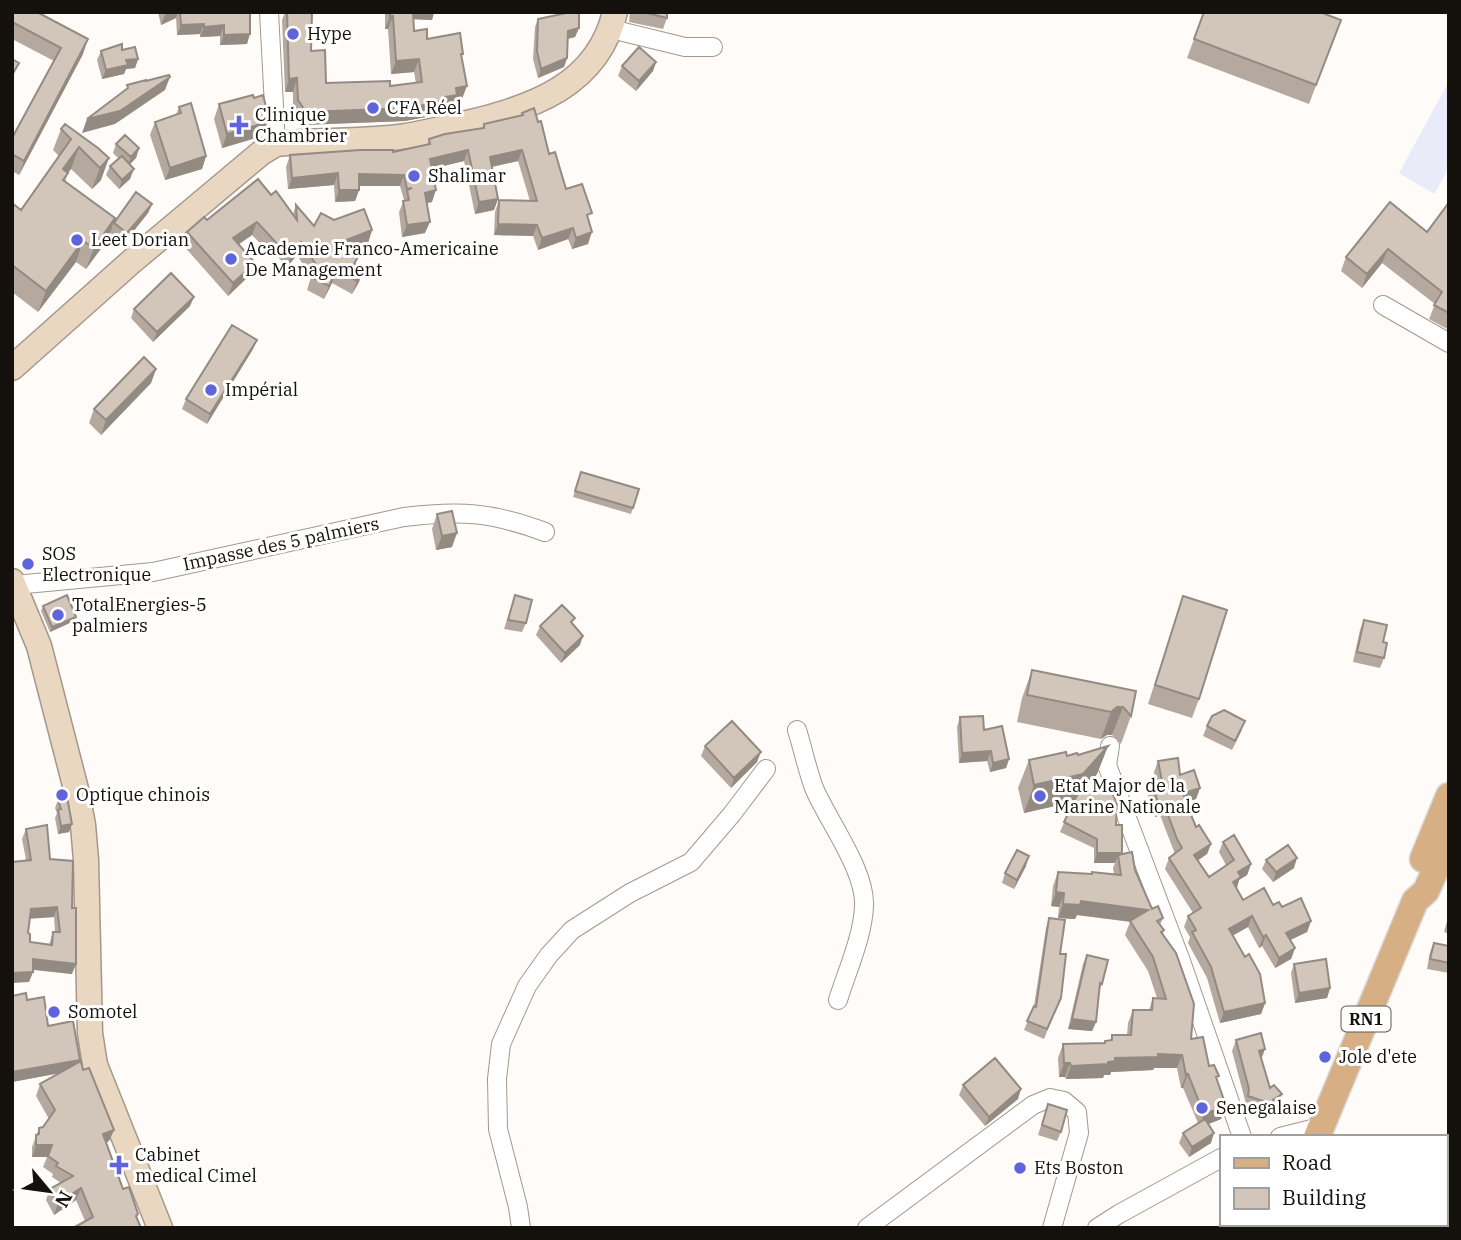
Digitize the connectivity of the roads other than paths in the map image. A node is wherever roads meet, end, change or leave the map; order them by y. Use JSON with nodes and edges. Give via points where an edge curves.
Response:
{"nodes":[{"id":1,"x":269,"y":12,"type":"edge"},
{"id":2,"x":613,"y":21,"type":"edge"},
{"id":3,"x":713,"y":47,"type":"dead end"},
{"id":4,"x":276,"y":144,"type":"junction"},
{"id":5,"x":1384,"y":305,"type":"dead end"},
{"id":6,"x":1449,"y":343,"type":"edge"},
{"id":7,"x":12,"y":368,"type":"edge"},
{"id":8,"x":545,"y":532,"type":"dead end"},
{"id":9,"x":14,"y":583,"type":"edge"},
{"id":10,"x":797,"y":730,"type":"dead end"},
{"id":11,"x":1110,"y":746,"type":"edge"},
{"id":12,"x":766,"y":769,"type":"dead end"},
{"id":13,"x":1449,"y":796,"type":"edge"},
{"id":14,"x":1449,"y":840,"type":"edge"},
{"id":15,"x":1415,"y":901,"type":"junction"},
{"id":16,"x":838,"y":1000,"type":"dead end"},
{"id":17,"x":1319,"y":1132,"type":"edge"},
{"id":18,"x":1240,"y":1135,"type":"edge"},
{"id":19,"x":1296,"y":1135,"type":"edge"},
{"id":20,"x":1220,"y":1159,"type":"edge"},
{"id":21,"x":160,"y":1228,"type":"edge"},
{"id":22,"x":521,"y":1228,"type":"edge"},
{"id":23,"x":867,"y":1228,"type":"edge"},
{"id":24,"x":1052,"y":1228,"type":"edge"},
{"id":25,"x":1097,"y":1228,"type":"edge"}],
"edges":[{"from":1,"to":4,"type":"street"},
{"from":2,"to":3,"type":"street","via":[[685,47]]},
{"from":2,"to":4,"type":"street","via":[[605,44],[587,68],[527,106],[400,136]]},
{"from":4,"to":7,"type":"street","via":[[131,262]]},
{"from":5,"to":6,"type":"street"},
{"from":8,"to":9,"type":"street","name":"Impasse des 5 palmiers","via":[[488,516],[439,513],[153,572]]},
{"from":9,"to":21,"type":"street","via":[[39,646],[83,825],[95,1065]]},
{"from":10,"to":16,"type":"street","via":[[814,787],[862,887],[865,903]]},
{"from":11,"to":18,"type":"street","via":[[1107,765]]},
{"from":12,"to":22,"type":"street","via":[[691,862],[572,930],[527,986],[502,1044],[497,1079],[498,1129]]},
{"from":13,"to":15,"type":"main road","number":"RN1","via":[[1413,881]]},
{"from":14,"to":15,"type":"main road","number":"RN1","via":[[1426,891]]},
{"from":15,"to":17,"type":"main road","number":"RN1"},
{"from":17,"to":19,"type":"street"},
{"from":20,"to":25,"type":"street"},
{"from":23,"to":24,"type":"street","via":[[1033,1105],[1050,1098],[1064,1101],[1077,1112],[1079,1133]]}]}
